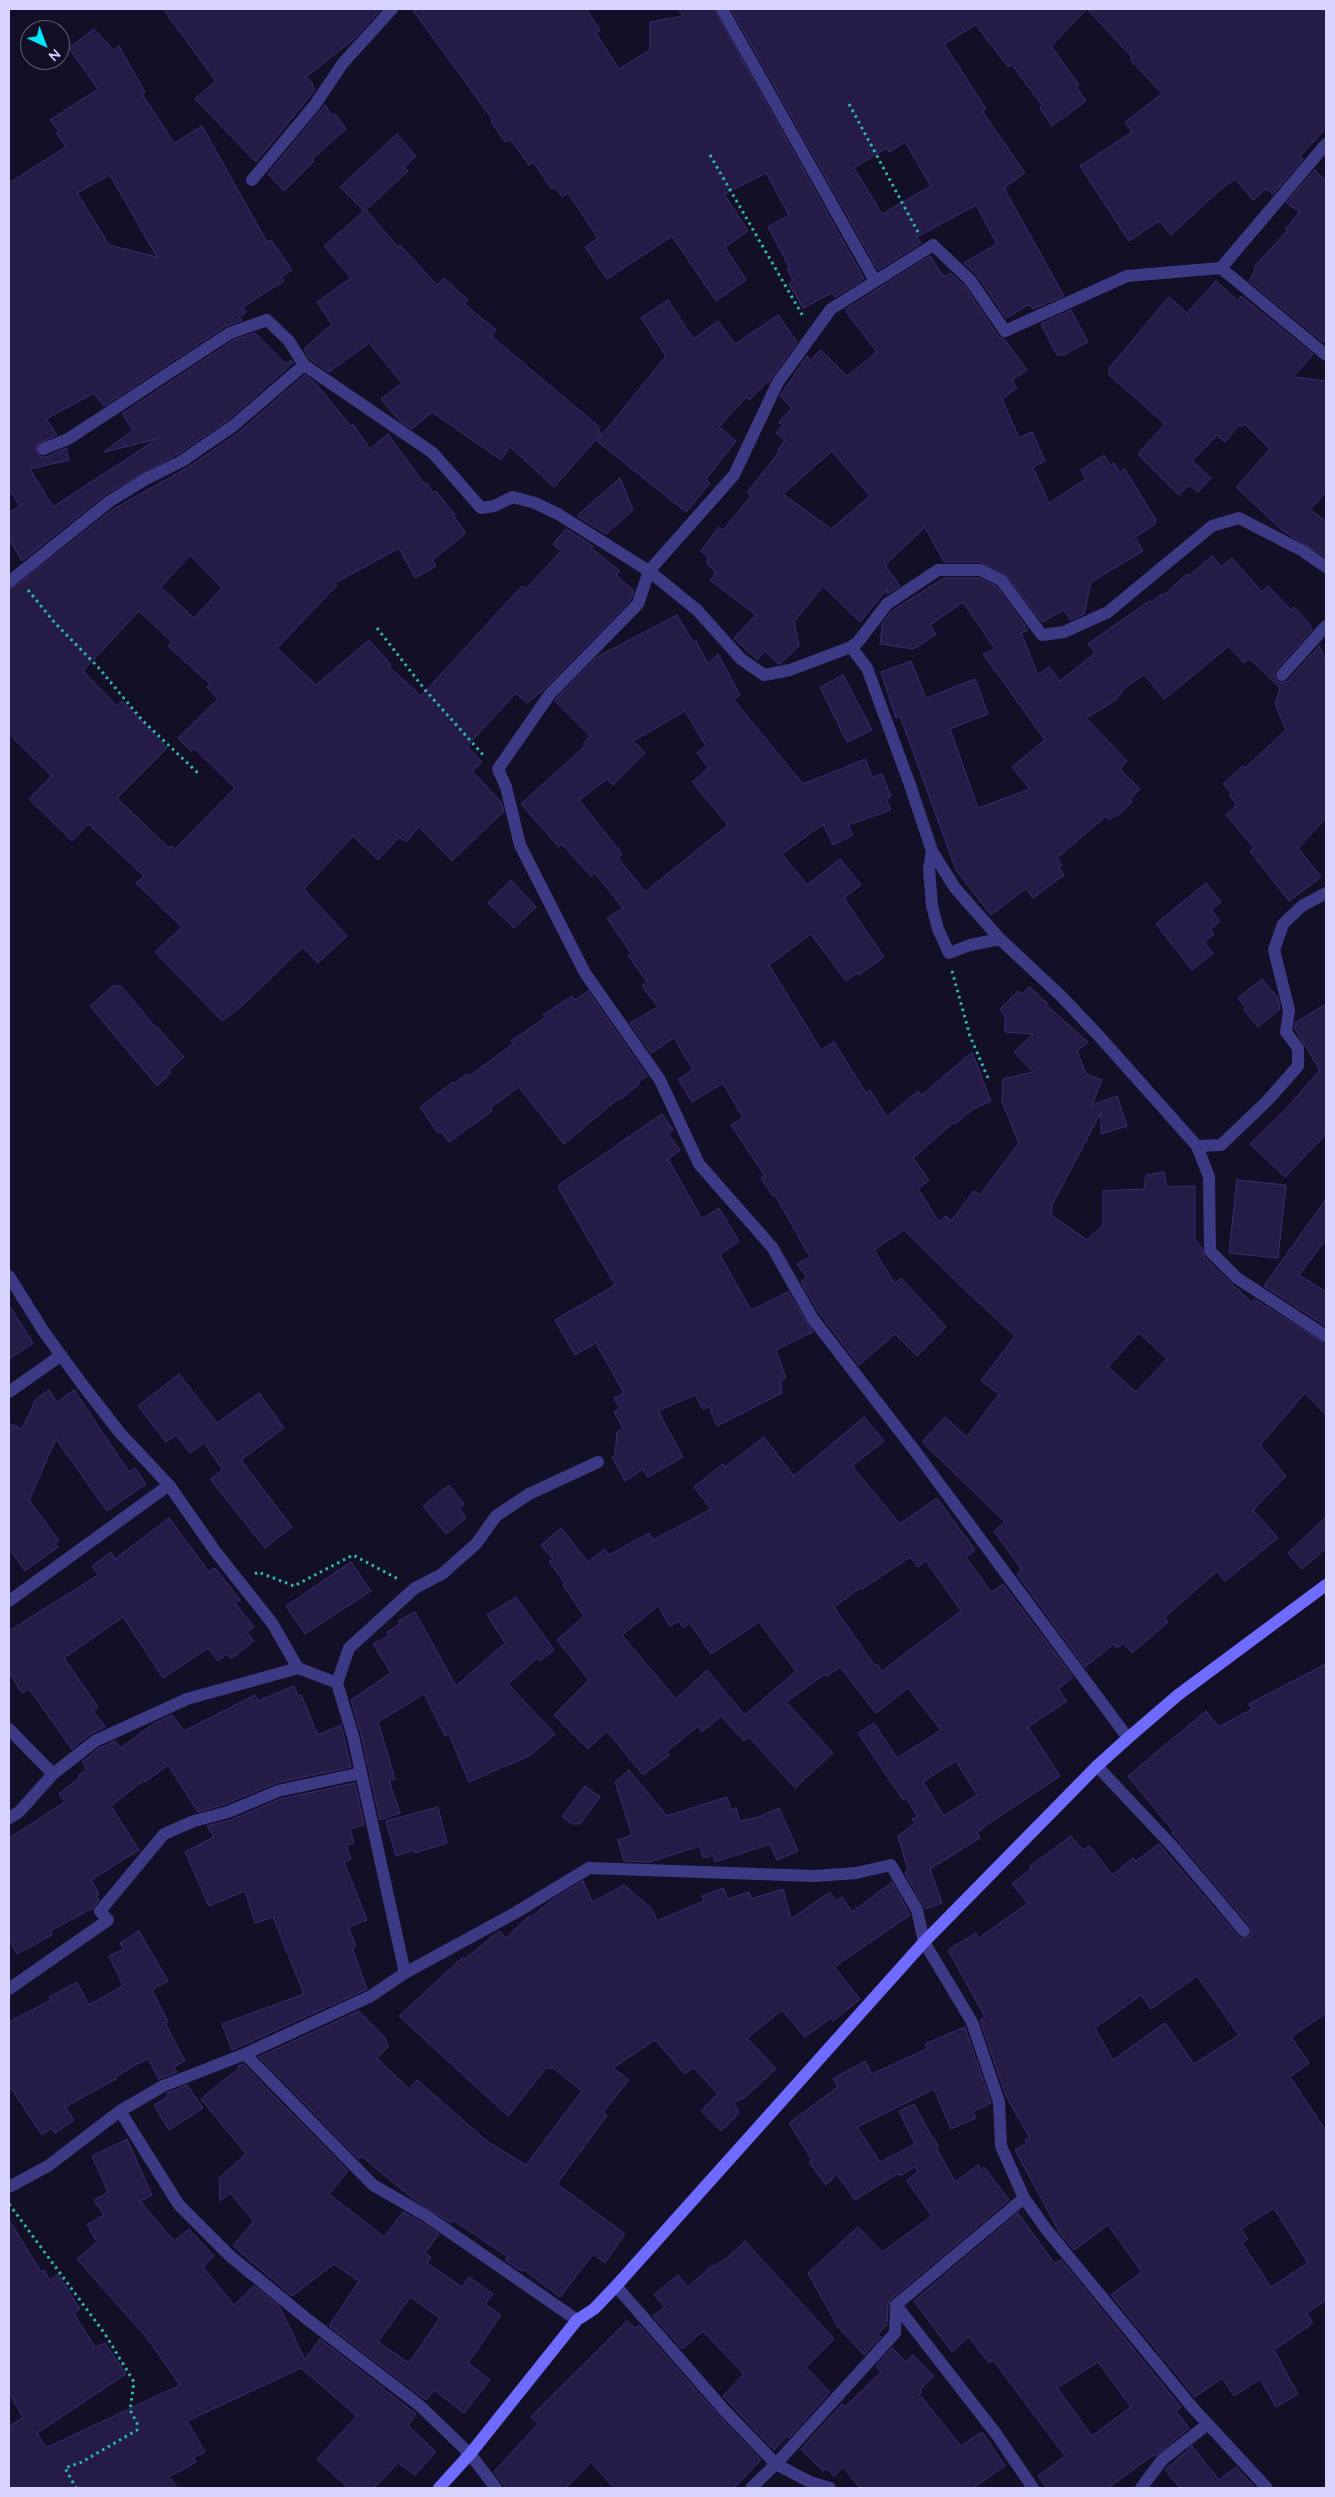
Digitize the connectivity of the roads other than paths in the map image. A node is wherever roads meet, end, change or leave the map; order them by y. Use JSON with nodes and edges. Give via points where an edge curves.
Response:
{"nodes":[{"id":1,"x":392,"y":9,"type":"edge"},
{"id":2,"x":722,"y":9,"type":"edge"},
{"id":3,"x":1326,"y":144,"type":"edge"},
{"id":4,"x":252,"y":180,"type":"dead end"},
{"id":5,"x":1221,"y":268,"type":"junction"},
{"id":6,"x":875,"y":281,"type":"junction"},
{"id":7,"x":1326,"y":355,"type":"edge"},
{"id":8,"x":304,"y":365,"type":"junction"},
{"id":9,"x":42,"y":449,"type":"dead end"},
{"id":10,"x":1326,"y":567,"type":"edge"},
{"id":11,"x":649,"y":571,"type":"junction"},
{"id":12,"x":13,"y":579,"type":"edge"},
{"id":13,"x":1326,"y":626,"type":"edge"},
{"id":14,"x":850,"y":647,"type":"junction"},
{"id":15,"x":1282,"y":675,"type":"dead end"},
{"id":16,"x":932,"y":851,"type":"junction"},
{"id":17,"x":1326,"y":894,"type":"edge"},
{"id":18,"x":1000,"y":939,"type":"junction"},
{"id":19,"x":1198,"y":1146,"type":"junction"},
{"id":20,"x":9,"y":1276,"type":"edge"},
{"id":21,"x":1326,"y":1336,"type":"edge"},
{"id":22,"x":60,"y":1356,"type":"junction"},
{"id":23,"x":9,"y":1392,"type":"edge"},
{"id":24,"x":598,"y":1462,"type":"dead end"},
{"id":25,"x":169,"y":1485,"type":"junction"},
{"id":26,"x":1326,"y":1584,"type":"edge"},
{"id":27,"x":9,"y":1601,"type":"edge"},
{"id":28,"x":298,"y":1668,"type":"junction"},
{"id":29,"x":337,"y":1683,"type":"junction"},
{"id":30,"x":9,"y":1729,"type":"edge"},
{"id":31,"x":1128,"y":1738,"type":"junction"},
{"id":32,"x":1097,"y":1766,"type":"junction"},
{"id":33,"x":361,"y":1773,"type":"junction"},
{"id":34,"x":53,"y":1774,"type":"junction"},
{"id":35,"x":9,"y":1818,"type":"edge"},
{"id":36,"x":1244,"y":1931,"type":"dead end"},
{"id":37,"x":924,"y":1942,"type":"junction"},
{"id":38,"x":405,"y":1973,"type":"junction"},
{"id":39,"x":9,"y":1989,"type":"edge"},
{"id":40,"x":245,"y":2054,"type":"junction"},
{"id":41,"x":120,"y":2111,"type":"junction"},
{"id":42,"x":9,"y":2187,"type":"edge"},
{"id":43,"x":1024,"y":2198,"type":"junction"},
{"id":44,"x":616,"y":2286,"type":"junction"},
{"id":45,"x":896,"y":2305,"type":"junction"},
{"id":46,"x":577,"y":2320,"type":"junction"},
{"id":47,"x":1208,"y":2424,"type":"junction"},
{"id":48,"x":470,"y":2454,"type":"junction"},
{"id":49,"x":776,"y":2464,"type":"junction"},
{"id":50,"x":439,"y":2488,"type":"edge"},
{"id":51,"x":496,"y":2488,"type":"edge"},
{"id":52,"x":751,"y":2488,"type":"edge"},
{"id":53,"x":830,"y":2488,"type":"edge"},
{"id":54,"x":1033,"y":2488,"type":"edge"},
{"id":55,"x":1141,"y":2488,"type":"edge"},
{"id":56,"x":1267,"y":2488,"type":"edge"}],
"edges":[{"from":1,"to":4,"type":"street","via":[[343,63],[314,106]]},
{"from":2,"to":6,"type":"street"},
{"from":3,"to":5,"type":"street"},
{"from":5,"to":6,"type":"street","via":[[1127,276],[1005,331],[970,280],[933,245]]},
{"from":5,"to":7,"type":"street"},
{"from":6,"to":11,"type":"street","via":[[831,309],[778,382],[734,475]]},
{"from":8,"to":9,"type":"street","via":[[289,341],[266,320],[230,333],[68,439]]},
{"from":8,"to":11,"type":"street","via":[[433,454],[481,508],[513,497],[535,503]]},
{"from":8,"to":12,"type":"street","via":[[233,426],[182,461],[110,501]]},
{"from":10,"to":14,"type":"street","via":[[1239,518],[1212,526],[1108,612],[1064,632],[1042,635],[1001,580],[980,570],[938,570],[887,604],[858,642]]},
{"from":11,"to":14,"type":"street","via":[[697,610],[740,659],[764,675],[790,670]]},
{"from":11,"to":31,"type":"street","via":[[638,604],[550,694],[498,769],[520,845],[586,973],[660,1080],[699,1164],[772,1247],[813,1319]]},
{"from":13,"to":15,"type":"street"},
{"from":14,"to":16,"type":"street","via":[[867,668]]},
{"from":16,"to":18,"type":"street","via":[[955,888]]},
{"from":16,"to":18,"type":"street","via":[[929,869],[932,906],[949,953]]},
{"from":17,"to":19,"type":"street","via":[[1302,906],[1284,924],[1274,950],[1289,1010],[1286,1032],[1298,1048],[1298,1066],[1221,1145]]},
{"from":18,"to":19,"type":"street","via":[[1061,996]]},
{"from":19,"to":21,"type":"street","via":[[1209,1177],[1210,1251],[1237,1278]]},
{"from":20,"to":22,"type":"street"},
{"from":22,"to":23,"type":"street"},
{"from":22,"to":25,"type":"street","via":[[120,1433]]},
{"from":24,"to":29,"type":"street","via":[[529,1494],[496,1516],[476,1544],[442,1574],[415,1588],[349,1648]]},
{"from":25,"to":27,"type":"street"},
{"from":25,"to":28,"type":"street","via":[[272,1623]]},
{"from":26,"to":31,"type":"street","via":[[1178,1695]]},
{"from":28,"to":29,"type":"street"},
{"from":28,"to":34,"type":"street","via":[[187,1699],[95,1741]]},
{"from":29,"to":33,"type":"street"},
{"from":30,"to":34,"type":"street"},
{"from":31,"to":32,"type":"street"},
{"from":32,"to":36,"type":"street","via":[[1174,1848]]},
{"from":32,"to":37,"type":"street"},
{"from":33,"to":38,"type":"street"},
{"from":33,"to":39,"type":"street","via":[[278,1791],[164,1834],[100,1911],[108,1920]]},
{"from":34,"to":35,"type":"street","via":[[19,1812]]},
{"from":37,"to":38,"type":"street","via":[[917,1910],[891,1865],[856,1873],[815,1876],[589,1868]]},
{"from":37,"to":43,"type":"street","via":[[972,2022],[999,2102],[1001,2146]]},
{"from":37,"to":44,"type":"street"},
{"from":38,"to":40,"type":"street","via":[[371,1996]]},
{"from":40,"to":41,"type":"street","via":[[162,2086]]},
{"from":40,"to":46,"type":"street","via":[[373,2185],[425,2215]]},
{"from":41,"to":42,"type":"street","via":[[48,2166]]},
{"from":41,"to":48,"type":"street","via":[[179,2205],[230,2256],[419,2405]]},
{"from":43,"to":45,"type":"street"},
{"from":43,"to":47,"type":"street","via":[[1046,2229]]},
{"from":44,"to":46,"type":"street","via":[[594,2309]]},
{"from":44,"to":49,"type":"street"},
{"from":45,"to":49,"type":"street","via":[[895,2333]]},
{"from":45,"to":54,"type":"street","via":[[997,2435]]},
{"from":46,"to":48,"type":"street"},
{"from":47,"to":55,"type":"street","via":[[1163,2459]]},
{"from":47,"to":56,"type":"street"},
{"from":48,"to":50,"type":"street"},
{"from":48,"to":51,"type":"street"},
{"from":49,"to":52,"type":"street"},
{"from":49,"to":53,"type":"street","via":[[810,2482]]}]}
